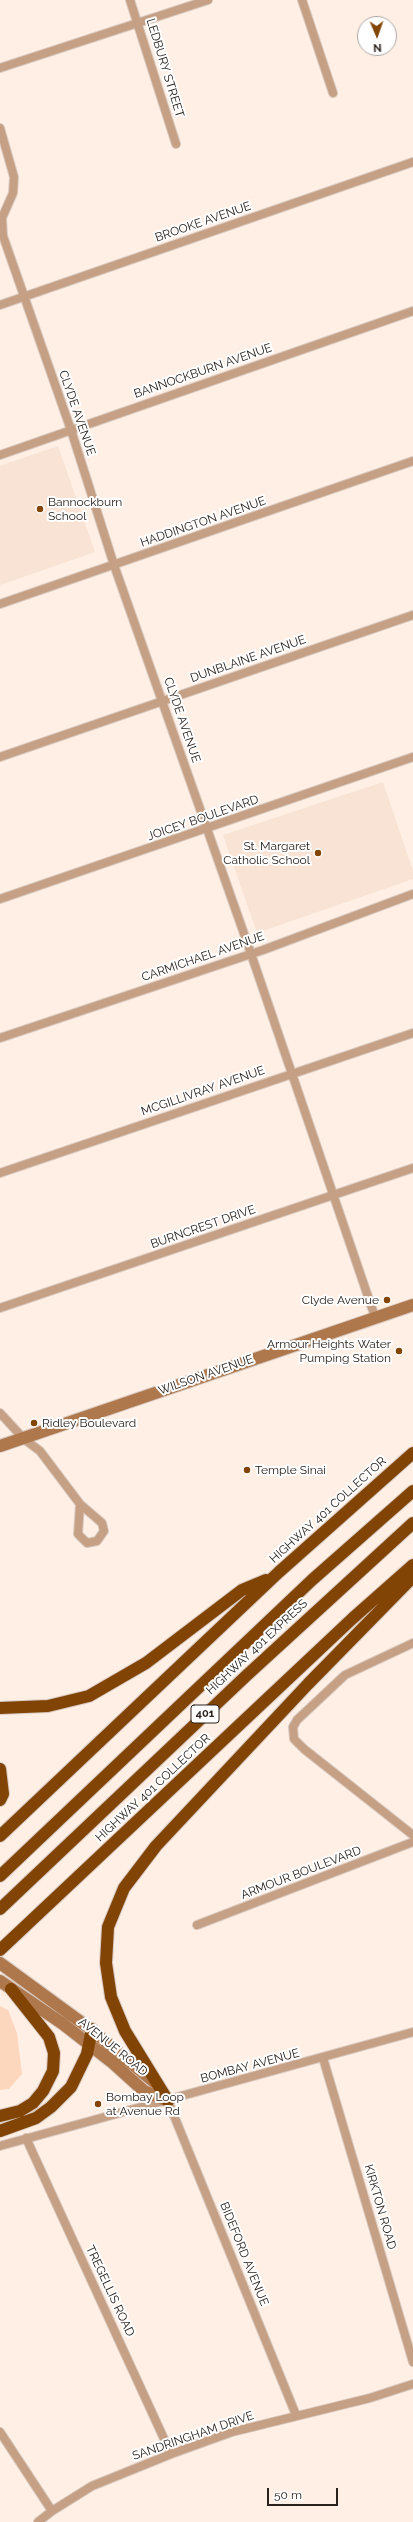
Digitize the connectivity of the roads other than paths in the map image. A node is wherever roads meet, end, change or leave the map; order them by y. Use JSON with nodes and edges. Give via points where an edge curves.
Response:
{"nodes":[{"id":1,"x":130,"y":0,"type":"edge"},
{"id":2,"x":208,"y":0,"type":"edge"},
{"id":3,"x":302,"y":0,"type":"edge"},
{"id":4,"x":138,"y":24,"type":"junction"},
{"id":5,"x":0,"y":68,"type":"edge"},
{"id":6,"x":333,"y":93,"type":"dead end"},
{"id":7,"x":0,"y":128,"type":"edge"},
{"id":8,"x":176,"y":144,"type":"dead end"},
{"id":9,"x":413,"y":162,"type":"edge"},
{"id":10,"x":24,"y":297,"type":"junction"},
{"id":11,"x":0,"y":305,"type":"edge"},
{"id":12,"x":413,"y":311,"type":"edge"},
{"id":13,"x":71,"y":430,"type":"junction"},
{"id":14,"x":0,"y":454,"type":"edge"},
{"id":15,"x":413,"y":461,"type":"edge"},
{"id":16,"x":114,"y":565,"type":"junction"},
{"id":17,"x":0,"y":604,"type":"edge"},
{"id":18,"x":413,"y":615,"type":"edge"},
{"id":19,"x":162,"y":701,"type":"junction"},
{"id":20,"x":0,"y":757,"type":"edge"},
{"id":21,"x":413,"y":757,"type":"edge"},
{"id":22,"x":208,"y":829,"type":"junction"},
{"id":23,"x":413,"y":894,"type":"edge"},
{"id":24,"x":0,"y":899,"type":"edge"},
{"id":25,"x":251,"y":954,"type":"junction"},
{"id":26,"x":413,"y":1033,"type":"edge"},
{"id":27,"x":0,"y":1038,"type":"edge"},
{"id":28,"x":292,"y":1074,"type":"junction"},
{"id":29,"x":413,"y":1168,"type":"edge"},
{"id":30,"x":0,"y":1173,"type":"edge"},
{"id":31,"x":333,"y":1195,"type":"junction"},
{"id":32,"x":413,"y":1305,"type":"edge"},
{"id":33,"x":0,"y":1308,"type":"edge"},
{"id":34,"x":375,"y":1318,"type":"junction"},
{"id":35,"x":0,"y":1413,"type":"edge"},
{"id":36,"x":24,"y":1439,"type":"junction"},
{"id":37,"x":0,"y":1446,"type":"edge"},
{"id":38,"x":413,"y":1453,"type":"edge"},
{"id":39,"x":413,"y":1491,"type":"edge"},
{"id":40,"x":80,"y":1504,"type":"junction"},
{"id":41,"x":413,"y":1523,"type":"edge"},
{"id":42,"x":413,"y":1565,"type":"edge"},
{"id":43,"x":413,"y":1577,"type":"edge"},
{"id":44,"x":273,"y":1578,"type":"junction"},
{"id":45,"x":413,"y":1643,"type":"edge"},
{"id":46,"x":0,"y":1708,"type":"edge"},
{"id":47,"x":0,"y":1769,"type":"edge"},
{"id":48,"x":0,"y":1800,"type":"edge"},
{"id":49,"x":413,"y":1835,"type":"edge"},
{"id":50,"x":0,"y":1836,"type":"edge"},
{"id":51,"x":413,"y":1842,"type":"edge"},
{"id":52,"x":0,"y":1876,"type":"edge"},
{"id":53,"x":0,"y":1908,"type":"edge"},
{"id":54,"x":197,"y":1925,"type":"dead end"},
{"id":55,"x":0,"y":1950,"type":"edge"},
{"id":56,"x":0,"y":1963,"type":"edge"},
{"id":57,"x":0,"y":1981,"type":"edge"},
{"id":58,"x":10,"y":1989,"type":"junction"},
{"id":59,"x":92,"y":2029,"type":"junction"},
{"id":60,"x":413,"y":2032,"type":"edge"},
{"id":61,"x":90,"y":2045,"type":"junction"},
{"id":62,"x":323,"y":2058,"type":"junction"},
{"id":63,"x":168,"y":2101,"type":"junction"},
{"id":64,"x":0,"y":2116,"type":"edge"},
{"id":65,"x":0,"y":2131,"type":"edge"},
{"id":66,"x":26,"y":2138,"type":"junction"},
{"id":67,"x":0,"y":2146,"type":"edge"},
{"id":68,"x":413,"y":2362,"type":"edge"},
{"id":69,"x":413,"y":2384,"type":"edge"},
{"id":70,"x":296,"y":2416,"type":"junction"},
{"id":71,"x":0,"y":2432,"type":"edge"},
{"id":72,"x":171,"y":2454,"type":"junction"},
{"id":73,"x":52,"y":2511,"type":"junction"},
{"id":74,"x":38,"y":2522,"type":"edge"}],
"edges":[{"from":1,"to":4,"type":"street","name":"LEDBURY STREET"},
{"from":2,"to":4,"type":"street"},
{"from":3,"to":6,"type":"street"},
{"from":4,"to":5,"type":"street"},
{"from":4,"to":8,"type":"street","name":"LEDBURY STREET"},
{"from":7,"to":10,"type":"street","name":"CLYDE AVENUE","via":[[14,176],[13,193],[2,218],[2,230]]},
{"from":9,"to":10,"type":"street","name":"BROOKE AVENUE"},
{"from":10,"to":11,"type":"street","name":"BROOKE AVENUE"},
{"from":10,"to":13,"type":"street","name":"CLYDE AVENUE"},
{"from":12,"to":13,"type":"street","name":"BANNOCKBURN AVENUE"},
{"from":13,"to":14,"type":"street","name":"BANNOCKBURN AVENUE"},
{"from":13,"to":16,"type":"street","name":"CLYDE AVENUE"},
{"from":15,"to":16,"type":"street","name":"HADDINGTON AVENUE"},
{"from":16,"to":17,"type":"street","name":"HADDINGTON AVENUE"},
{"from":16,"to":19,"type":"street","name":"CLYDE AVENUE"},
{"from":18,"to":19,"type":"street","name":"DUNBLAINE AVENUE"},
{"from":19,"to":20,"type":"street","name":"DUNBLAINE AVENUE"},
{"from":19,"to":22,"type":"street","name":"CLYDE AVENUE"},
{"from":21,"to":22,"type":"street","name":"JOICEY BOULEVARD"},
{"from":22,"to":24,"type":"street","name":"JOICEY BOULEVARD"},
{"from":22,"to":25,"type":"street","name":"CLYDE AVENUE"},
{"from":23,"to":25,"type":"street","name":"CARMICHAEL AVENUE"},
{"from":25,"to":27,"type":"street","name":"CARMICHAEL AVENUE"},
{"from":25,"to":28,"type":"street","name":"CLYDE AVENUE"},
{"from":26,"to":28,"type":"street","name":"MCGILLIVRAY AVENUE"},
{"from":28,"to":30,"type":"street","name":"MCGILLIVRAY AVENUE"},
{"from":28,"to":31,"type":"street","name":"CLYDE AVENUE"},
{"from":29,"to":31,"type":"street","name":"BURNCREST DRIVE"},
{"from":31,"to":33,"type":"street","name":"BURNCREST DRIVE"},
{"from":31,"to":34,"type":"street","name":"CLYDE AVENUE"},
{"from":32,"to":34,"type":"main road","name":"WILSON AVENUE"},
{"from":34,"to":36,"type":"main road","name":"WILSON AVENUE"},
{"from":35,"to":36,"type":"street"},
{"from":36,"to":37,"type":"main road","name":"WILSON AVENUE"},
{"from":36,"to":40,"type":"street","via":[[40,1451]]},
{"from":38,"to":44,"type":"highway","name":"HIGHWAY 401 COLLECTOR"},
{"from":39,"to":52,"type":"highway","name":"HIGHWAY 401 EXPRESS","number":"401","via":[[312,1580]]},
{"from":40,"to":40,"type":"street","via":[[78,1534],[87,1543],[97,1541],[104,1531],[102,1523]]},
{"from":41,"to":53,"type":"highway","name":"HIGHWAY 401 EXPRESS","number":"401","via":[[240,1681]]},
{"from":42,"to":55,"type":"highway","name":"HIGHWAY 401 COLLECTOR","number":"401","via":[[353,1618]]},
{"from":43,"to":63,"type":"highway","via":[[303,1689],[156,1846],[124,1888],[108,1927],[106,1963],[111,1997],[128,2035]]},
{"from":44,"to":46,"type":"highway","via":[[242,1590],[146,1663],[89,1696],[48,1706]]},
{"from":44,"to":50,"type":"highway","name":"HIGHWAY 401 COLLECTOR"},
{"from":45,"to":49,"type":"street","via":[[345,1675],[297,1720],[293,1727],[294,1739],[304,1749]]},
{"from":47,"to":48,"type":"highway","via":[[3,1794]]},
{"from":51,"to":54,"type":"street","name":"ARMOUR BOULEVARD"},
{"from":56,"to":59,"type":"main road","name":"AVENUE ROAD"},
{"from":57,"to":58,"type":"main road","name":"AVENUE ROAD"},
{"from":58,"to":61,"type":"main road","name":"AVENUE ROAD"},
{"from":58,"to":64,"type":"highway","via":[[49,2038],[54,2053],[53,2071],[43,2091],[33,2103],[20,2111]]},
{"from":59,"to":61,"type":"highway"},
{"from":59,"to":63,"type":"main road","name":"AVENUE ROAD","via":[[151,2078]]},
{"from":60,"to":62,"type":"street","name":"BOMBAY AVENUE"},
{"from":61,"to":63,"type":"main road","name":"AVENUE ROAD","via":[[144,2091]]},
{"from":61,"to":65,"type":"highway","via":[[71,2087],[51,2108],[22,2125]]},
{"from":62,"to":63,"type":"street","name":"BOMBAY AVENUE"},
{"from":62,"to":68,"type":"street","name":"KIRKTON ROAD"},
{"from":63,"to":66,"type":"street","name":"BOMBAY AVENUE"},
{"from":63,"to":70,"type":"street","name":"BIDEFORD AVENUE"},
{"from":66,"to":67,"type":"street","name":"BOMBAY AVENUE"},
{"from":66,"to":72,"type":"street","name":"TREGELLIS ROAD"},
{"from":69,"to":70,"type":"street","name":"SANDRINGHAM DRIVE","via":[[370,2398]]},
{"from":70,"to":72,"type":"street","name":"SANDRINGHAM DRIVE","via":[[232,2432]]},
{"from":71,"to":73,"type":"street"},
{"from":72,"to":73,"type":"street","name":"SANDRINGHAM DRIVE","via":[[92,2486]]},
{"from":73,"to":74,"type":"street","name":"SANDRINGHAM DRIVE"}]}
